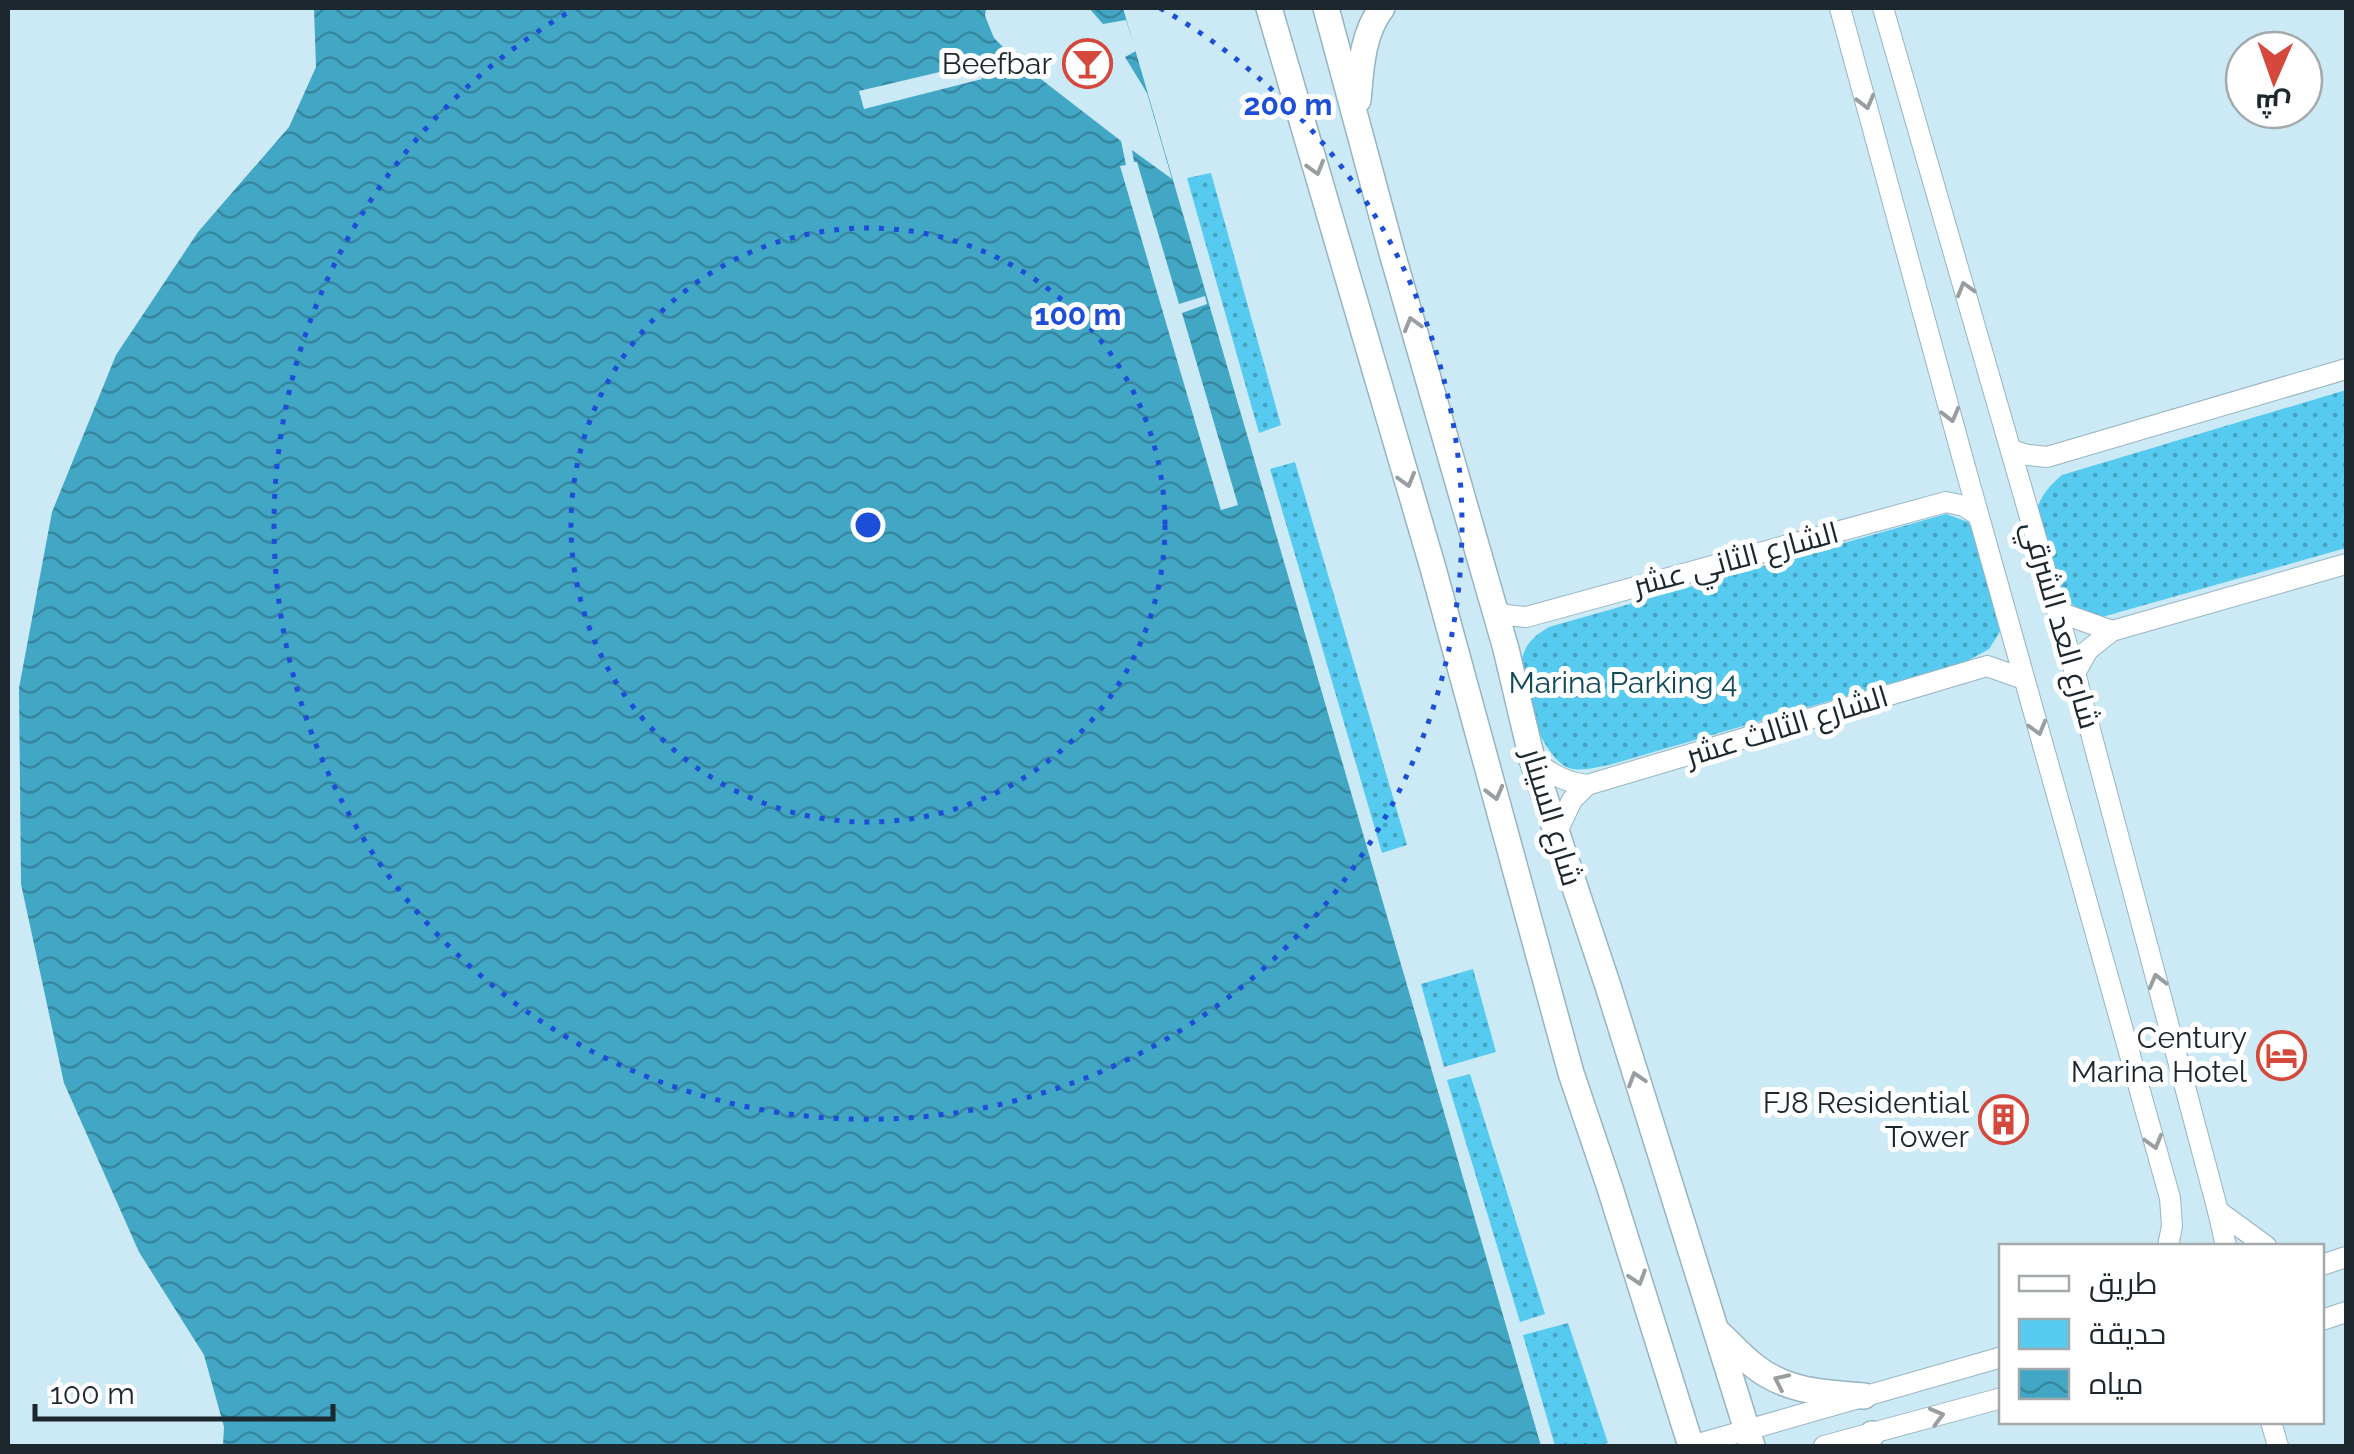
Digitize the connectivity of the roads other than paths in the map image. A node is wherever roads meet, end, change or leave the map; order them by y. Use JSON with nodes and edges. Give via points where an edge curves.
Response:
{"nodes":[{"id":1,"x":1269,"y":8,"type":"edge"},
{"id":2,"x":1326,"y":8,"type":"edge"},
{"id":3,"x":1382,"y":8,"type":"edge"},
{"id":4,"x":1840,"y":8,"type":"edge"},
{"id":5,"x":1883,"y":8,"type":"edge"},
{"id":6,"x":1356,"y":114,"type":"junction"},
{"id":7,"x":2346,"y":368,"type":"edge"},
{"id":8,"x":2011,"y":450,"type":"junction"},
{"id":9,"x":2047,"y":457,"type":"junction"},
{"id":10,"x":1965,"y":467,"type":"junction"},
{"id":11,"x":2024,"y":492,"type":"junction"},
{"id":12,"x":1946,"y":502,"type":"junction"},
{"id":13,"x":1978,"y":515,"type":"junction"},
{"id":14,"x":2346,"y":564,"type":"edge"},
{"id":15,"x":1496,"y":610,"type":"junction"},
{"id":16,"x":2058,"y":612,"type":"junction"},
{"id":17,"x":1526,"y":617,"type":"junction"},
{"id":18,"x":2010,"y":628,"type":"junction"},
{"id":19,"x":2112,"y":630,"type":"junction"},
{"id":20,"x":1506,"y":648,"type":"junction"},
{"id":21,"x":1987,"y":666,"type":"junction"},
{"id":22,"x":2076,"y":673,"type":"junction"},
{"id":23,"x":2024,"y":679,"type":"junction"},
{"id":24,"x":1532,"y":759,"type":"junction"},
{"id":25,"x":1587,"y":786,"type":"junction"},
{"id":26,"x":1556,"y":834,"type":"junction"},
{"id":27,"x":2218,"y":1210,"type":"junction"},
{"id":28,"x":2168,"y":1244,"type":"edge"},
{"id":29,"x":2226,"y":1244,"type":"edge"},
{"id":30,"x":2263,"y":1244,"type":"edge"},
{"id":31,"x":1714,"y":1328,"type":"junction"},
{"id":32,"x":1999,"y":1357,"type":"edge"},
{"id":33,"x":1864,"y":1396,"type":"junction"},
{"id":34,"x":1999,"y":1399,"type":"edge"},
{"id":35,"x":1749,"y":1439,"type":"edge"},
{"id":36,"x":1866,"y":1440,"type":"edge"},
{"id":37,"x":1691,"y":1446,"type":"edge"},
{"id":38,"x":1824,"y":1446,"type":"edge"}],
"edges":[{"from":1,"to":37,"type":"street","name":"شارع السينار","one_way":true,"via":[[1433,568],[1571,1073]]},
{"from":2,"to":6,"type":"street","name":"شارع السينار"},
{"from":3,"to":6,"type":"street","via":[[1365,43]]},
{"from":4,"to":10,"type":"street","name":"شارع العد الشرقي","one_way":true},
{"from":8,"to":5,"type":"street","name":"شارع العد الشرقي","one_way":true},
{"from":15,"to":6,"type":"street","name":"شارع السينار","one_way":true},
{"from":7,"to":9,"type":"street"},
{"from":8,"to":9,"type":"street"},
{"from":8,"to":11,"type":"street","name":"شارع العد الشرقي"},
{"from":9,"to":11,"type":"street"},
{"from":10,"to":12,"type":"street"},
{"from":10,"to":13,"type":"street","name":"شارع العد الشرقي"},
{"from":11,"to":16,"type":"street","name":"شارع العد الشرقي"},
{"from":12,"to":13,"type":"street"},
{"from":12,"to":17,"type":"street","name":"الشارع الثاني عشر"},
{"from":13,"to":18,"type":"street","name":"شارع العد الشرقي"},
{"from":14,"to":19,"type":"street"},
{"from":15,"to":17,"type":"street","name":"الشارع الثاني عشر"},
{"from":15,"to":20,"type":"street","name":"شارع السينار"},
{"from":16,"to":19,"type":"street"},
{"from":16,"to":22,"type":"street","name":"شارع العد الشرقي"},
{"from":17,"to":20,"type":"street"},
{"from":18,"to":21,"type":"street"},
{"from":18,"to":23,"type":"street","name":"شارع العد الشرقي"},
{"from":19,"to":22,"type":"street","via":[[2088,650]]},
{"from":20,"to":24,"type":"street","name":"شارع السينار"},
{"from":21,"to":23,"type":"street"},
{"from":21,"to":25,"type":"street","name":"الشارع الثالث عشر"},
{"from":27,"to":22,"type":"street","name":"شارع العد الشرقي","one_way":true},
{"from":23,"to":28,"type":"street","name":"شارع العد الشرقي","one_way":true,"via":[[2170,1198]]},
{"from":24,"to":25,"type":"street","via":[[1554,776]]},
{"from":24,"to":26,"type":"street","name":"شارع السينار"},
{"from":25,"to":26,"type":"street","via":[[1572,800]]},
{"from":31,"to":26,"type":"street","name":"شارع السينار","one_way":true},
{"from":27,"to":29,"type":"street","name":"شارع العد الشرقي"},
{"from":27,"to":30,"type":"street"},
{"from":33,"to":31,"type":"street","one_way":true,"via":[[1780,1383]]},
{"from":31,"to":35,"type":"street","name":"شارع السينار"},
{"from":32,"to":33,"type":"street"},
{"from":33,"to":35,"type":"street"},
{"from":36,"to":34,"type":"street","one_way":true},
{"from":35,"to":37,"type":"street"},
{"from":36,"to":38,"type":"street"}]}
